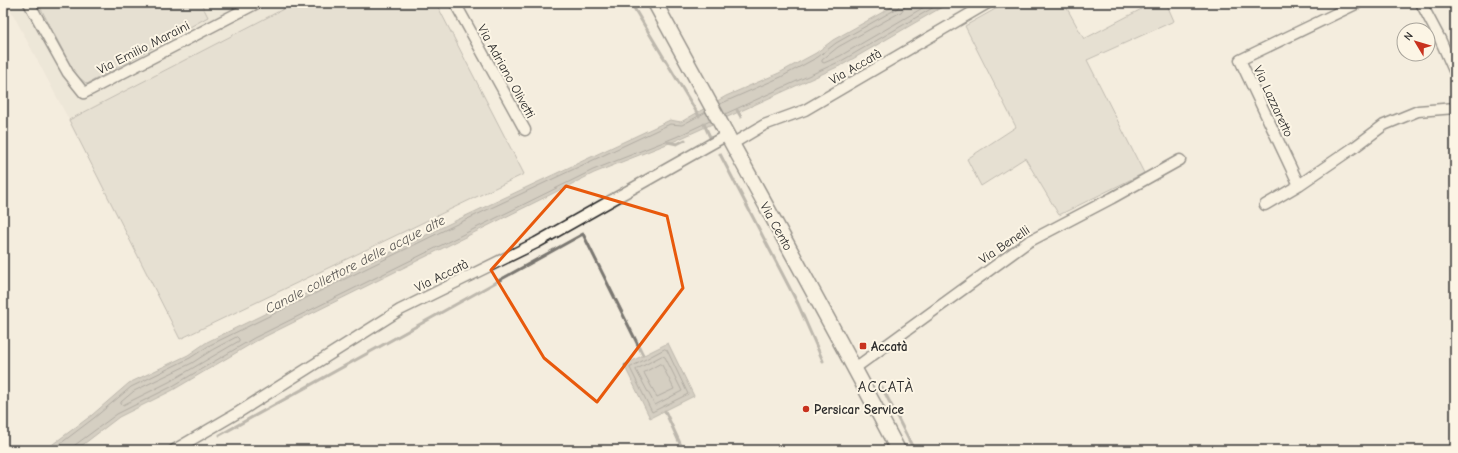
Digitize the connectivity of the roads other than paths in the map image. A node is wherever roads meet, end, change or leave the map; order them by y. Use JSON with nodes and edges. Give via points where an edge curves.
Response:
{"nodes":[{"id":1,"x":29,"y":3,"type":"edge"},
{"id":2,"x":257,"y":3,"type":"edge"},
{"id":3,"x":455,"y":3,"type":"edge"},
{"id":4,"x":655,"y":3,"type":"edge"},
{"id":5,"x":988,"y":3,"type":"edge"},
{"id":6,"x":1358,"y":3,"type":"edge"},
{"id":7,"x":1421,"y":3,"type":"edge"},
{"id":8,"x":1455,"y":73,"type":"edge"},
{"id":9,"x":1455,"y":108,"type":"edge"},
{"id":10,"x":524,"y":130,"type":"dead end"},
{"id":11,"x":727,"y":135,"type":"junction"},
{"id":12,"x":1180,"y":160,"type":"dead end"},
{"id":13,"x":1299,"y":185,"type":"junction"},
{"id":14,"x":1265,"y":205,"type":"dead end"},
{"id":15,"x":855,"y":368,"type":"junction"},
{"id":16,"x":174,"y":450,"type":"edge"},
{"id":17,"x":898,"y":450,"type":"edge"}],
"edges":[{"from":1,"to":2,"type":"street","name":"Via Emilio Maraini","via":[[68,73],[84,93]]},
{"from":3,"to":10,"type":"street","name":"Via Adriano Olivetti"},
{"from":4,"to":11,"type":"main road","name":"Via Cento"},
{"from":5,"to":11,"type":"street","name":"Via Accatà","via":[[805,110]]},
{"from":6,"to":13,"type":"street","name":"Via Lazzaretto","via":[[1240,60]]},
{"from":7,"to":8,"type":"street"},
{"from":9,"to":13,"type":"street","via":[[1418,111],[1384,125]]},
{"from":11,"to":15,"type":"main road","name":"Via Cento"},
{"from":11,"to":16,"type":"street","name":"Via Accatà","via":[[536,243],[400,310]]},
{"from":12,"to":15,"type":"street","name":"Via Benelli","via":[[1028,242]]},
{"from":13,"to":14,"type":"street"},
{"from":15,"to":17,"type":"main road","name":"Via Cento"}]}
